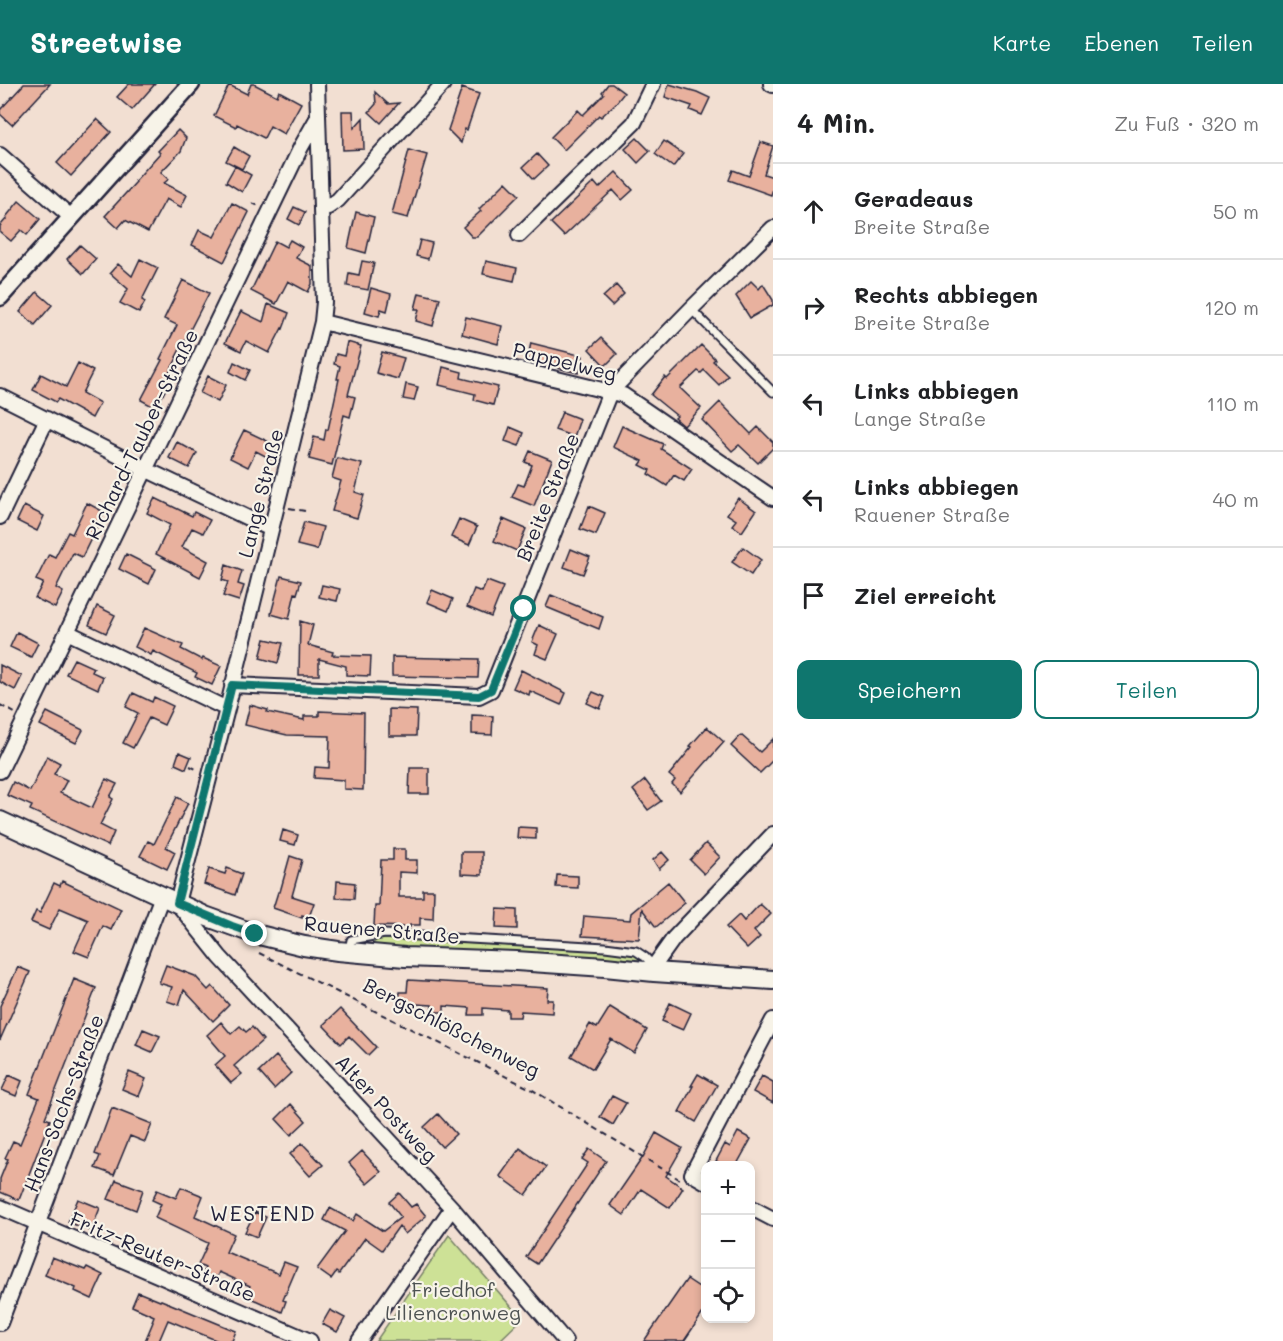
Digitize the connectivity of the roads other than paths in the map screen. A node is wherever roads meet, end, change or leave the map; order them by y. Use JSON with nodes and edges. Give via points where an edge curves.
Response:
{"nodes":[{"id":1,"x":191,"y":84,"type":"edge"},
{"id":2,"x":317,"y":84,"type":"edge"},
{"id":3,"x":442,"y":84,"type":"edge"},
{"id":4,"x":653,"y":84,"type":"edge"},
{"id":5,"x":319,"y":115,"type":"junction"},
{"id":6,"x":0,"y":155,"type":"edge"},
{"id":7,"x":321,"y":207,"type":"junction"},
{"id":8,"x":71,"y":217,"type":"junction"},
{"id":9,"x":773,"y":229,"type":"edge"},
{"id":10,"x":519,"y":235,"type":"dead end"},
{"id":11,"x":0,"y":297,"type":"edge"},
{"id":12,"x":691,"y":309,"type":"junction"},
{"id":13,"x":322,"y":322,"type":"junction"},
{"id":14,"x":610,"y":392,"type":"junction"},
{"id":15,"x":773,"y":392,"type":"edge"},
{"id":16,"x":0,"y":396,"type":"edge"},
{"id":17,"x":47,"y":419,"type":"junction"},
{"id":18,"x":146,"y":469,"type":"junction"},
{"id":19,"x":773,"y":498,"type":"edge"},
{"id":20,"x":0,"y":517,"type":"edge"},
{"id":21,"x":271,"y":529,"type":"junction"},
{"id":22,"x":67,"y":632,"type":"junction"},
{"id":23,"x":232,"y":685,"type":"junction"},
{"id":24,"x":227,"y":709,"type":"junction"},
{"id":25,"x":0,"y":771,"type":"edge"},
{"id":26,"x":0,"y":821,"type":"edge"},
{"id":27,"x":773,"y":834,"type":"edge"},
{"id":28,"x":169,"y":900,"type":"junction"},
{"id":29,"x":348,"y":952,"type":"junction"},
{"id":30,"x":654,"y":969,"type":"junction"},
{"id":31,"x":773,"y":980,"type":"edge"},
{"id":32,"x":773,"y":1020,"type":"edge"},
{"id":33,"x":701,"y":1180,"type":"edge"},
{"id":34,"x":0,"y":1207,"type":"edge"},
{"id":35,"x":452,"y":1208,"type":"junction"},
{"id":36,"x":755,"y":1210,"type":"edge"},
{"id":37,"x":773,"y":1219,"type":"edge"},
{"id":38,"x":38,"y":1223,"type":"junction"},
{"id":39,"x":0,"y":1323,"type":"edge"},
{"id":40,"x":310,"y":1341,"type":"edge"},
{"id":41,"x":359,"y":1341,"type":"edge"},
{"id":42,"x":565,"y":1341,"type":"edge"}],
"edges":[{"from":1,"to":8,"type":"street"},
{"from":2,"to":5,"type":"street","name":"Lange Straße"},
{"from":3,"to":7,"type":"street","via":[[338,200]]},
{"from":4,"to":10,"type":"street","via":[[634,123]]},
{"from":5,"to":7,"type":"street","name":"Lange Straße"},
{"from":5,"to":18,"type":"street","name":"Richard-Tauber-Straße"},
{"from":6,"to":8,"type":"street"},
{"from":7,"to":13,"type":"street","name":"Lange Straße"},
{"from":8,"to":11,"type":"street"},
{"from":9,"to":12,"type":"street","name":"Breite Straße"},
{"from":12,"to":14,"type":"street","name":"Breite Straße"},
{"from":12,"to":15,"type":"lane"},
{"from":13,"to":14,"type":"street","name":"Pappelweg"},
{"from":13,"to":21,"type":"street","name":"Lange Straße"},
{"from":14,"to":19,"type":"street","name":"Pappelweg","via":[[623,395]]},
{"from":14,"to":23,"type":"street","name":"Breite Straße","via":[[491,690],[479,696]]},
{"from":16,"to":17,"type":"street"},
{"from":17,"to":18,"type":"street"},
{"from":17,"to":20,"type":"street"},
{"from":18,"to":21,"type":"street"},
{"from":18,"to":22,"type":"street","name":"Richard-Tauber-Straße"},
{"from":21,"to":23,"type":"street","name":"Lange Straße"},
{"from":22,"to":24,"type":"street"},
{"from":22,"to":25,"type":"street","name":"Richard-Tauber-Straße"},
{"from":23,"to":24,"type":"street","name":"Lange Straße"},
{"from":24,"to":28,"type":"street","name":"Lange Straße"},
{"from":26,"to":28,"type":"main road","name":"Rauener Straße"},
{"from":27,"to":30,"type":"street","via":[[674,938]]},
{"from":28,"to":29,"type":"main road","name":"Rauener Straße","via":[[263,936]]},
{"from":28,"to":35,"type":"street","name":"Alter Postweg"},
{"from":28,"to":38,"type":"street","name":"Hans-Sachs-Straße"},
{"from":29,"to":30,"type":"main road","name":"Rauener Straße"},
{"from":29,"to":30,"type":"lane","via":[[351,940],[385,934],[636,951]]},
{"from":30,"to":31,"type":"main road"},
{"from":32,"to":33,"type":"street","via":[[692,1174]]},
{"from":34,"to":38,"type":"street","name":"Fritz-Reuter-Straße"},
{"from":35,"to":41,"type":"street"},
{"from":35,"to":42,"type":"street","name":"Alter Postweg"},
{"from":36,"to":37,"type":"street"},
{"from":38,"to":39,"type":"street","name":"Hans-Sachs-Straße"},
{"from":38,"to":40,"type":"street","name":"Fritz-Reuter-Straße"}]}
